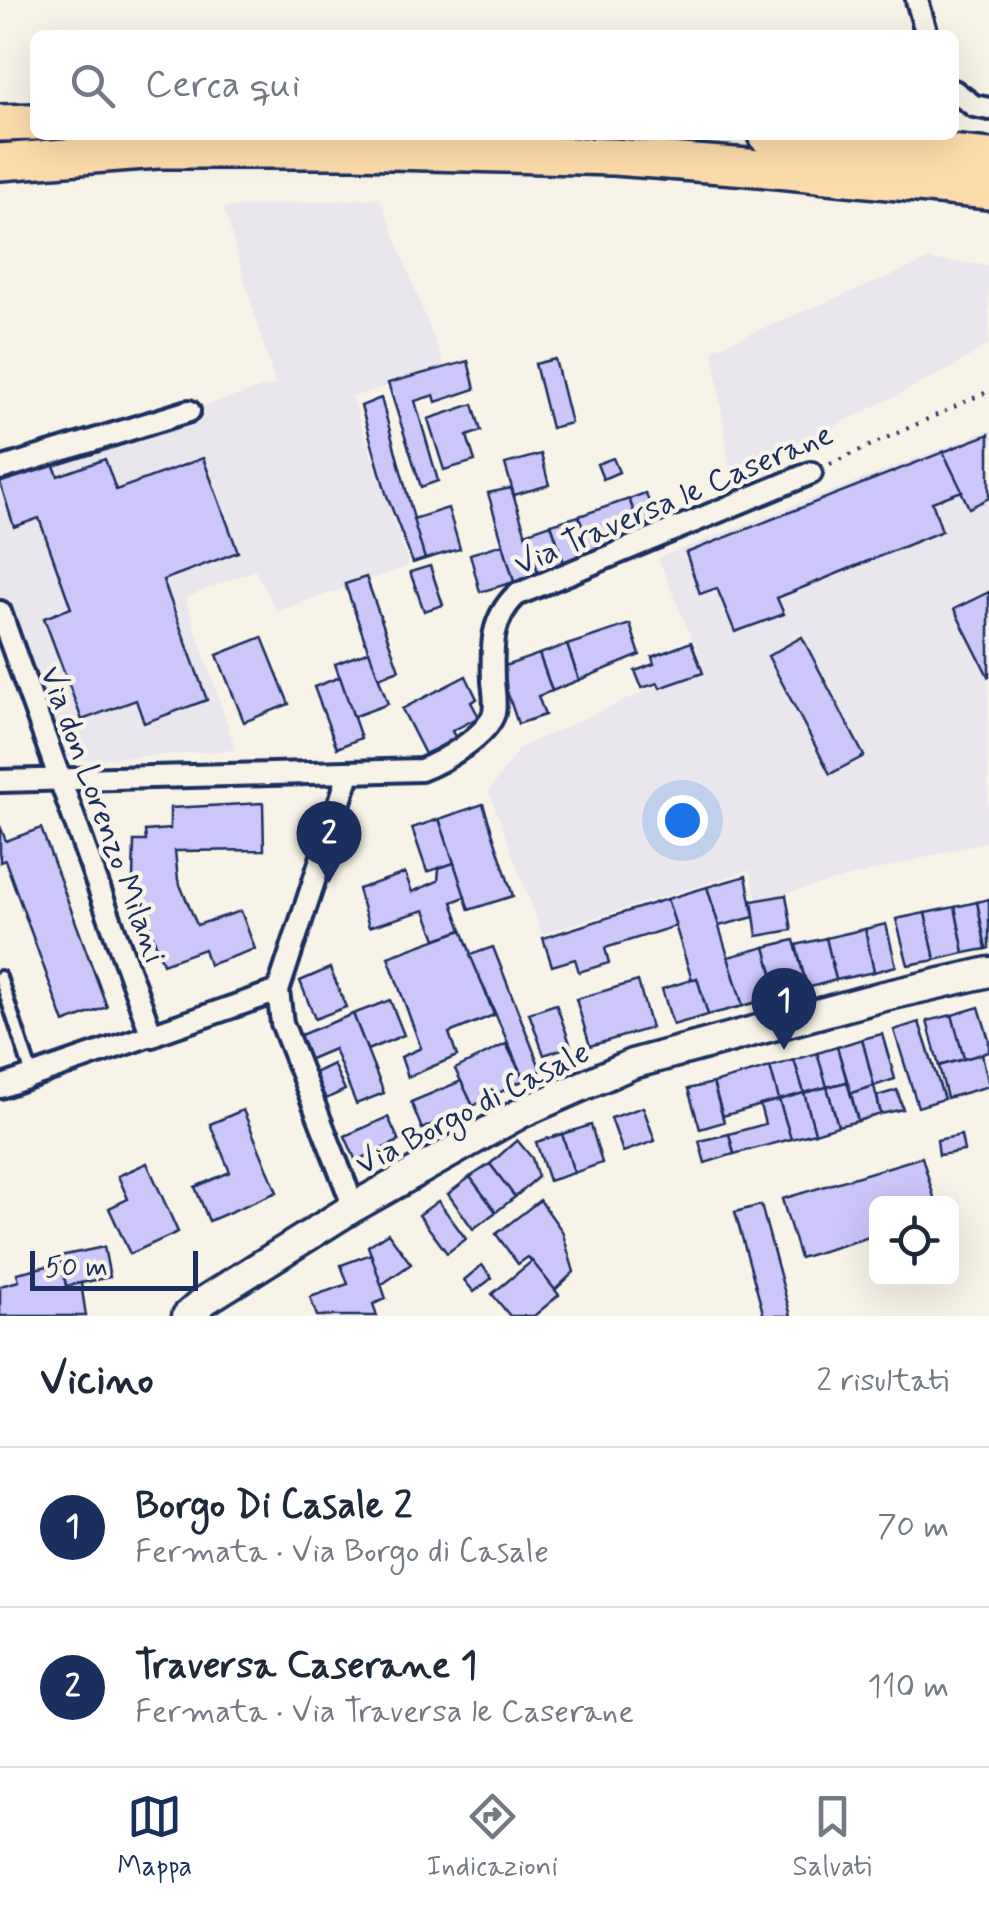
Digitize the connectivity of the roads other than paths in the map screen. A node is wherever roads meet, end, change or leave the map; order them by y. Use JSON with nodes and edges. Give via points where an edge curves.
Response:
{"nodes":[{"id":1,"x":916,"y":0,"type":"edge"},
{"id":2,"x":925,"y":30,"type":"edge"},
{"id":3,"x":959,"y":95,"type":"edge"},
{"id":4,"x":989,"y":108,"type":"edge"},
{"id":5,"x":30,"y":122,"type":"edge"},
{"id":6,"x":0,"y":123,"type":"edge"},
{"id":7,"x":819,"y":140,"type":"edge"},
{"id":8,"x":989,"y":156,"type":"edge"},
{"id":9,"x":0,"y":162,"type":"edge"},
{"id":10,"x":989,"y":191,"type":"edge"},
{"id":11,"x":189,"y":411,"type":"dead end"},
{"id":12,"x":0,"y":469,"type":"edge"},
{"id":13,"x":812,"y":473,"type":"road end"},
{"id":14,"x":0,"y":612,"type":"edge"},
{"id":15,"x":350,"y":774,"type":"junction"},
{"id":16,"x":60,"y":778,"type":"junction"},
{"id":17,"x":0,"y":781,"type":"edge"},
{"id":18,"x":989,"y":972,"type":"edge"},
{"id":19,"x":0,"y":977,"type":"edge"},
{"id":20,"x":278,"y":991,"type":"junction"},
{"id":21,"x":152,"y":1036,"type":"junction"},
{"id":22,"x":33,"y":1076,"type":"junction"},
{"id":23,"x":0,"y":1088,"type":"edge"},
{"id":24,"x":354,"y":1207,"type":"junction"},
{"id":25,"x":187,"y":1316,"type":"edge"}],
"edges":[{"from":1,"to":2,"type":"street"},
{"from":3,"to":4,"type":"street"},
{"from":5,"to":6,"type":"highway"},
{"from":7,"to":8,"type":"highway"},
{"from":9,"to":10,"type":"highway","via":[[158,150],[614,157]]},
{"from":11,"to":12,"type":"street"},
{"from":13,"to":15,"type":"street","name":"Via Traversa le Caserane","via":[[516,595],[492,633],[494,712],[481,730],[421,770]]},
{"from":14,"to":16,"type":"street","name":"Via don Lorenzo Milani"},
{"from":15,"to":16,"type":"street","name":"Via Traversa le Caserane"},
{"from":15,"to":20,"type":"street"},
{"from":16,"to":17,"type":"street","name":"Via Traversa le Caserane"},
{"from":16,"to":21,"type":"street","name":"Via don Lorenzo Milani"},
{"from":18,"to":24,"type":"street","name":"Via Borgo di Casale","via":[[632,1064],[522,1113]]},
{"from":19,"to":22,"type":"lane"},
{"from":20,"to":21,"type":"street"},
{"from":20,"to":24,"type":"street","via":[[282,1023]]},
{"from":21,"to":22,"type":"street"},
{"from":22,"to":23,"type":"street"},
{"from":24,"to":25,"type":"street","name":"Via Borgo di Casale"}]}
